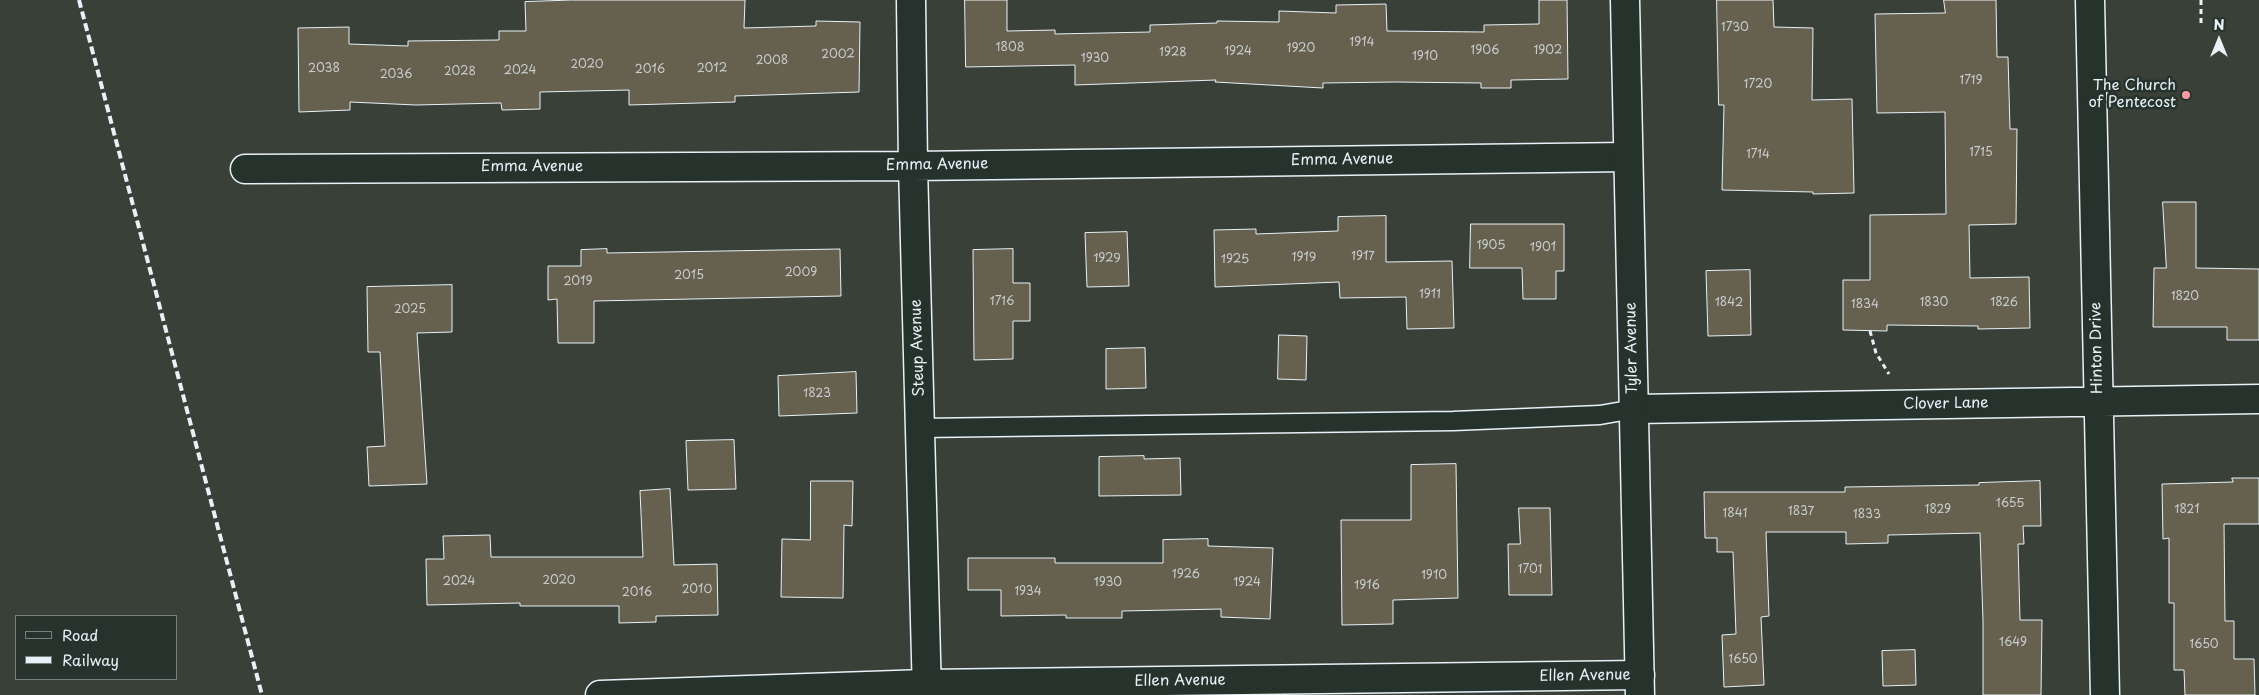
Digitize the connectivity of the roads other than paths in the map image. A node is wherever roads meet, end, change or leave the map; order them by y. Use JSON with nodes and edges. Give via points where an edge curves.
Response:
{"nodes":[{"id":1,"x":911,"y":0,"type":"edge"},
{"id":2,"x":1625,"y":0,"type":"edge"},
{"id":3,"x":2090,"y":0,"type":"edge"},
{"id":4,"x":1628,"y":157,"type":"junction"},
{"id":5,"x":913,"y":166,"type":"junction"},
{"id":6,"x":245,"y":169,"type":"dead end"},
{"id":7,"x":2259,"y":399,"type":"edge"},
{"id":8,"x":2098,"y":400,"type":"junction"},
{"id":9,"x":1634,"y":409,"type":"junction"},
{"id":10,"x":920,"y":428,"type":"junction"},
{"id":11,"x":1640,"y":685,"type":"edge"},
{"id":12,"x":926,"y":689,"type":"edge"},
{"id":13,"x":600,"y":695,"type":"edge"},
{"id":14,"x":2105,"y":695,"type":"edge"}],
"edges":[{"from":1,"to":5,"type":"street","name":"Steup Avenue"},
{"from":2,"to":4,"type":"street","name":"Tyler Avenue"},
{"from":3,"to":8,"type":"street","name":"Hinton Drive"},
{"from":4,"to":5,"type":"street","name":"Emma Avenue"},
{"from":4,"to":9,"type":"street","name":"Tyler Avenue"},
{"from":5,"to":6,"type":"street","name":"Emma Avenue"},
{"from":5,"to":10,"type":"street","name":"Steup Avenue"},
{"from":7,"to":8,"type":"street","name":"Clover Lane"},
{"from":8,"to":9,"type":"street","name":"Clover Lane"},
{"from":8,"to":14,"type":"street","name":"Hinton Drive"},
{"from":9,"to":10,"type":"lane","via":[[1600,415],[1453,422]]},
{"from":9,"to":11,"type":"street","name":"Tyler Avenue"},
{"from":10,"to":12,"type":"street","name":"Steup Avenue"},
{"from":11,"to":12,"type":"street","name":"Ellen Avenue"},
{"from":12,"to":13,"type":"street","name":"Ellen Avenue"}]}
